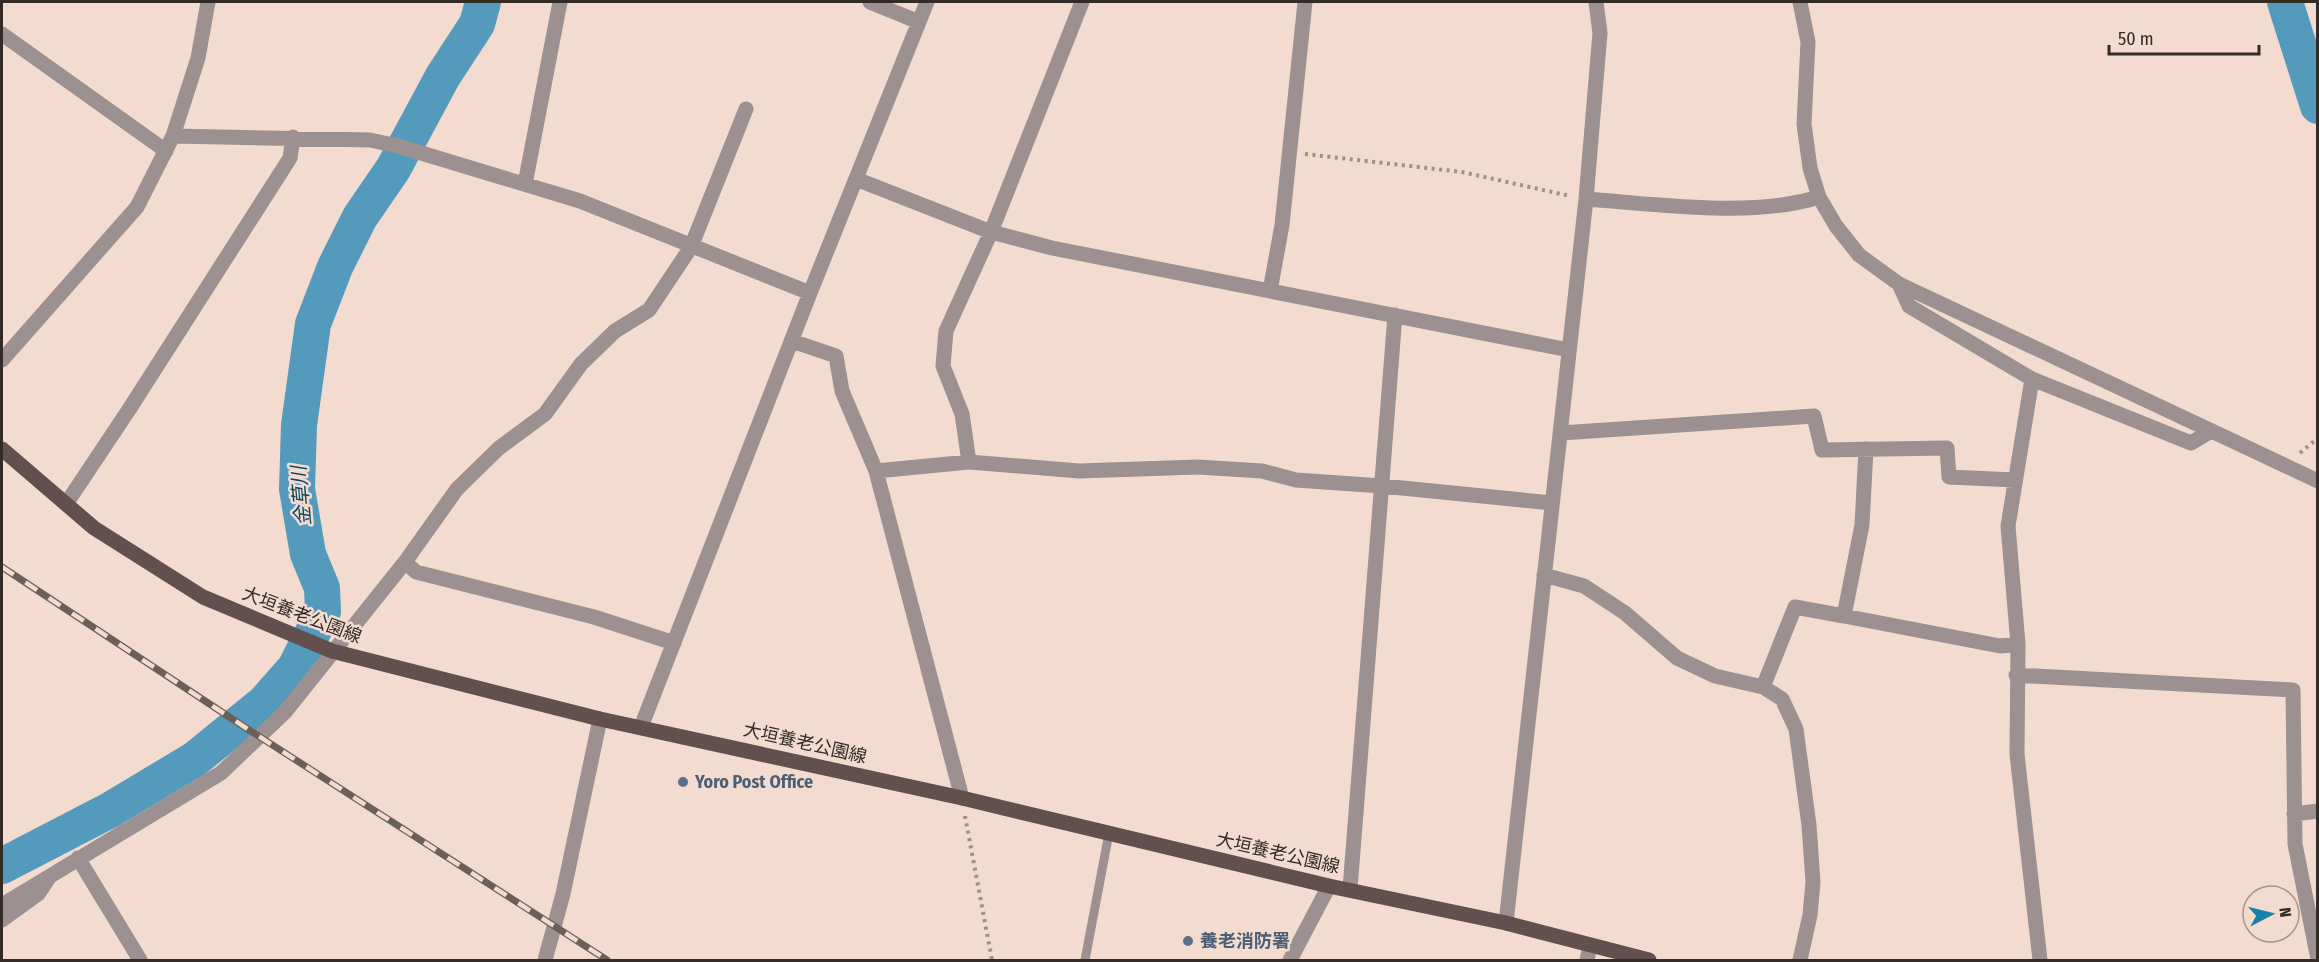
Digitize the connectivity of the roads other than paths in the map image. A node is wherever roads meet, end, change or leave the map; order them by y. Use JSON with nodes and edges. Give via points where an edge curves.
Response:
{"nodes":[{"id":1,"x":208,"y":2,"type":"edge"},
{"id":2,"x":560,"y":2,"type":"edge"},
{"id":3,"x":870,"y":2,"type":"edge"},
{"id":4,"x":927,"y":2,"type":"edge"},
{"id":5,"x":1083,"y":2,"type":"edge"},
{"id":6,"x":1305,"y":2,"type":"edge"},
{"id":7,"x":1596,"y":2,"type":"edge"},
{"id":8,"x":1800,"y":2,"type":"edge"},
{"id":9,"x":919,"y":22,"type":"junction"},
{"id":10,"x":2,"y":34,"type":"edge"},
{"id":11,"x":746,"y":109,"type":"dead end"},
{"id":12,"x":173,"y":136,"type":"junction"},
{"id":13,"x":293,"y":137,"type":"junction"},
{"id":14,"x":166,"y":151,"type":"junction"},
{"id":15,"x":856,"y":179,"type":"junction"},
{"id":16,"x":525,"y":184,"type":"junction"},
{"id":17,"x":1819,"y":197,"type":"junction"},
{"id":18,"x":1586,"y":199,"type":"junction"},
{"id":19,"x":991,"y":232,"type":"junction"},
{"id":20,"x":691,"y":247,"type":"junction"},
{"id":21,"x":1899,"y":284,"type":"junction"},
{"id":22,"x":1270,"y":291,"type":"junction"},
{"id":23,"x":810,"y":293,"type":"junction"},
{"id":24,"x":1395,"y":315,"type":"junction"},
{"id":25,"x":792,"y":341,"type":"junction"},
{"id":26,"x":1569,"y":350,"type":"junction"},
{"id":27,"x":2,"y":360,"type":"edge"},
{"id":28,"x":2032,"y":379,"type":"junction"},
{"id":29,"x":2211,"y":431,"type":"junction"},
{"id":30,"x":1561,"y":433,"type":"junction"},
{"id":31,"x":2,"y":449,"type":"edge"},
{"id":32,"x":1866,"y":449,"type":"junction"},
{"id":33,"x":969,"y":462,"type":"junction"},
{"id":34,"x":876,"y":471,"type":"junction"},
{"id":35,"x":2015,"y":480,"type":"junction"},
{"id":36,"x":2318,"y":481,"type":"edge"},
{"id":37,"x":1382,"y":486,"type":"junction"},
{"id":38,"x":1552,"y":503,"type":"junction"},
{"id":39,"x":66,"y":504,"type":"junction"},
{"id":40,"x":405,"y":562,"type":"junction"},
{"id":41,"x":1544,"y":575,"type":"junction"},
{"id":42,"x":1844,"y":615,"type":"junction"},
{"id":43,"x":674,"y":643,"type":"junction"},
{"id":44,"x":2018,"y":644,"type":"junction"},
{"id":45,"x":332,"y":651,"type":"junction"},
{"id":46,"x":2016,"y":675,"type":"junction"},
{"id":47,"x":1763,"y":687,"type":"junction"},
{"id":48,"x":600,"y":719,"type":"junction"},
{"id":49,"x":641,"y":727,"type":"junction"},
{"id":50,"x":962,"y":798,"type":"junction"},
{"id":51,"x":2318,"y":810,"type":"edge"},
{"id":52,"x":2294,"y":814,"type":"junction"},
{"id":53,"x":1109,"y":833,"type":"junction"},
{"id":54,"x":78,"y":858,"type":"junction"},
{"id":55,"x":53,"y":872,"type":"junction"},
{"id":56,"x":1329,"y":886,"type":"junction"},
{"id":57,"x":1350,"y":889,"type":"junction"},
{"id":58,"x":2,"y":905,"type":"edge"},
{"id":59,"x":2,"y":920,"type":"edge"},
{"id":60,"x":1506,"y":923,"type":"junction"},
{"id":61,"x":1589,"y":953,"type":"edge"},
{"id":62,"x":2318,"y":958,"type":"edge"},
{"id":63,"x":140,"y":960,"type":"edge"},
{"id":64,"x":545,"y":960,"type":"edge"},
{"id":65,"x":1085,"y":960,"type":"edge"},
{"id":66,"x":1290,"y":960,"type":"edge"},
{"id":67,"x":1649,"y":960,"type":"edge"},
{"id":68,"x":1800,"y":960,"type":"edge"},
{"id":69,"x":2040,"y":960,"type":"edge"}],
"edges":[{"from":1,"to":12,"type":"street","via":[[198,58]]},
{"from":2,"to":16,"type":"street"},
{"from":3,"to":9,"type":"street"},
{"from":4,"to":9,"type":"street"},
{"from":5,"to":19,"type":"street"},
{"from":6,"to":22,"type":"street","via":[[1282,225]]},
{"from":7,"to":18,"type":"street","via":[[1600,33]]},
{"from":8,"to":17,"type":"street","via":[[1808,42],[1804,124]]},
{"from":9,"to":15,"type":"street"},
{"from":10,"to":14,"type":"street"},
{"from":11,"to":20,"type":"street"},
{"from":12,"to":13,"type":"street"},
{"from":12,"to":14,"type":"street"},
{"from":13,"to":16,"type":"street","via":[[370,140]]},
{"from":13,"to":39,"type":"street","via":[[290,158]]},
{"from":14,"to":27,"type":"street","via":[[137,207]]},
{"from":15,"to":19,"type":"street"},
{"from":15,"to":23,"type":"street"},
{"from":16,"to":20,"type":"street","via":[[580,201]]},
{"from":17,"to":18,"type":"street","via":[[1766,207],[1694,207]]},
{"from":17,"to":21,"type":"street","via":[[1859,255]]},
{"from":18,"to":26,"type":"street"},
{"from":19,"to":22,"type":"street","via":[[1052,248]]},
{"from":19,"to":33,"type":"street","via":[[946,331],[943,366],[962,414]]},
{"from":20,"to":23,"type":"street"},
{"from":20,"to":40,"type":"street","via":[[649,310],[615,331],[581,363],[545,414],[499,448],[457,489]]},
{"from":21,"to":28,"type":"street","via":[[1909,306]]},
{"from":21,"to":29,"type":"street"},
{"from":22,"to":24,"type":"street"},
{"from":23,"to":25,"type":"street"},
{"from":24,"to":26,"type":"street"},
{"from":24,"to":37,"type":"street"},
{"from":25,"to":34,"type":"street","via":[[836,356],[842,391]]},
{"from":25,"to":43,"type":"street"},
{"from":26,"to":30,"type":"street"},
{"from":28,"to":29,"type":"street","via":[[2191,443]]},
{"from":28,"to":35,"type":"street"},
{"from":29,"to":36,"type":"street"},
{"from":30,"to":32,"type":"street","via":[[1814,416],[1821,450]]},
{"from":30,"to":38,"type":"street"},
{"from":31,"to":39,"type":"main road","name":"大垣養老公園線"},
{"from":32,"to":35,"type":"street","via":[[1947,448],[1950,477]]},
{"from":32,"to":42,"type":"street","via":[[1862,525]]},
{"from":33,"to":34,"type":"street"},
{"from":33,"to":37,"type":"street","via":[[1079,471],[1198,467],[1251,470],[1296,480]]},
{"from":34,"to":50,"type":"street"},
{"from":35,"to":44,"type":"street","via":[[2008,526]]},
{"from":37,"to":38,"type":"street"},
{"from":37,"to":57,"type":"street"},
{"from":38,"to":41,"type":"street"},
{"from":39,"to":45,"type":"main road","name":"大垣養老公園線","via":[[94,528],[203,597]]},
{"from":40,"to":43,"type":"street","via":[[416,572],[594,617]]},
{"from":40,"to":45,"type":"street"},
{"from":41,"to":47,"type":"street","via":[[1584,586],[1626,613],[1677,658],[1715,676]]},
{"from":41,"to":60,"type":"street"},
{"from":42,"to":44,"type":"street","via":[[2000,646]]},
{"from":42,"to":47,"type":"street","via":[[1795,607]]},
{"from":43,"to":49,"type":"street"},
{"from":44,"to":46,"type":"street"},
{"from":45,"to":48,"type":"main road","name":"大垣養老公園線"},
{"from":45,"to":54,"type":"street","via":[[285,712],[221,773]]},
{"from":46,"to":52,"type":"street","via":[[2293,690]]},
{"from":46,"to":69,"type":"street","via":[[2017,754]]},
{"from":47,"to":68,"type":"street","via":[[1782,699],[1796,729],[1813,882]]},
{"from":48,"to":49,"type":"main road","name":"大垣養老公園線"},
{"from":48,"to":64,"type":"street"},
{"from":49,"to":50,"type":"main road","name":"大垣養老公園線"},
{"from":50,"to":53,"type":"main road","name":"大垣養老公園線"},
{"from":51,"to":52,"type":"street"},
{"from":52,"to":62,"type":"street","via":[[2295,844]]},
{"from":53,"to":56,"type":"main road","name":"大垣養老公園線"},
{"from":53,"to":65,"type":"lane"},
{"from":54,"to":55,"type":"street"},
{"from":54,"to":63,"type":"street"},
{"from":55,"to":58,"type":"street"},
{"from":55,"to":59,"type":"street","via":[[38,894]]},
{"from":56,"to":57,"type":"main road","name":"大垣養老公園線"},
{"from":56,"to":66,"type":"street"},
{"from":57,"to":60,"type":"main road","name":"大垣養老公園線"},
{"from":60,"to":61,"type":"main road","name":"大垣養老公園線"},
{"from":61,"to":67,"type":"main road","name":"大垣養老公園線"}]}
